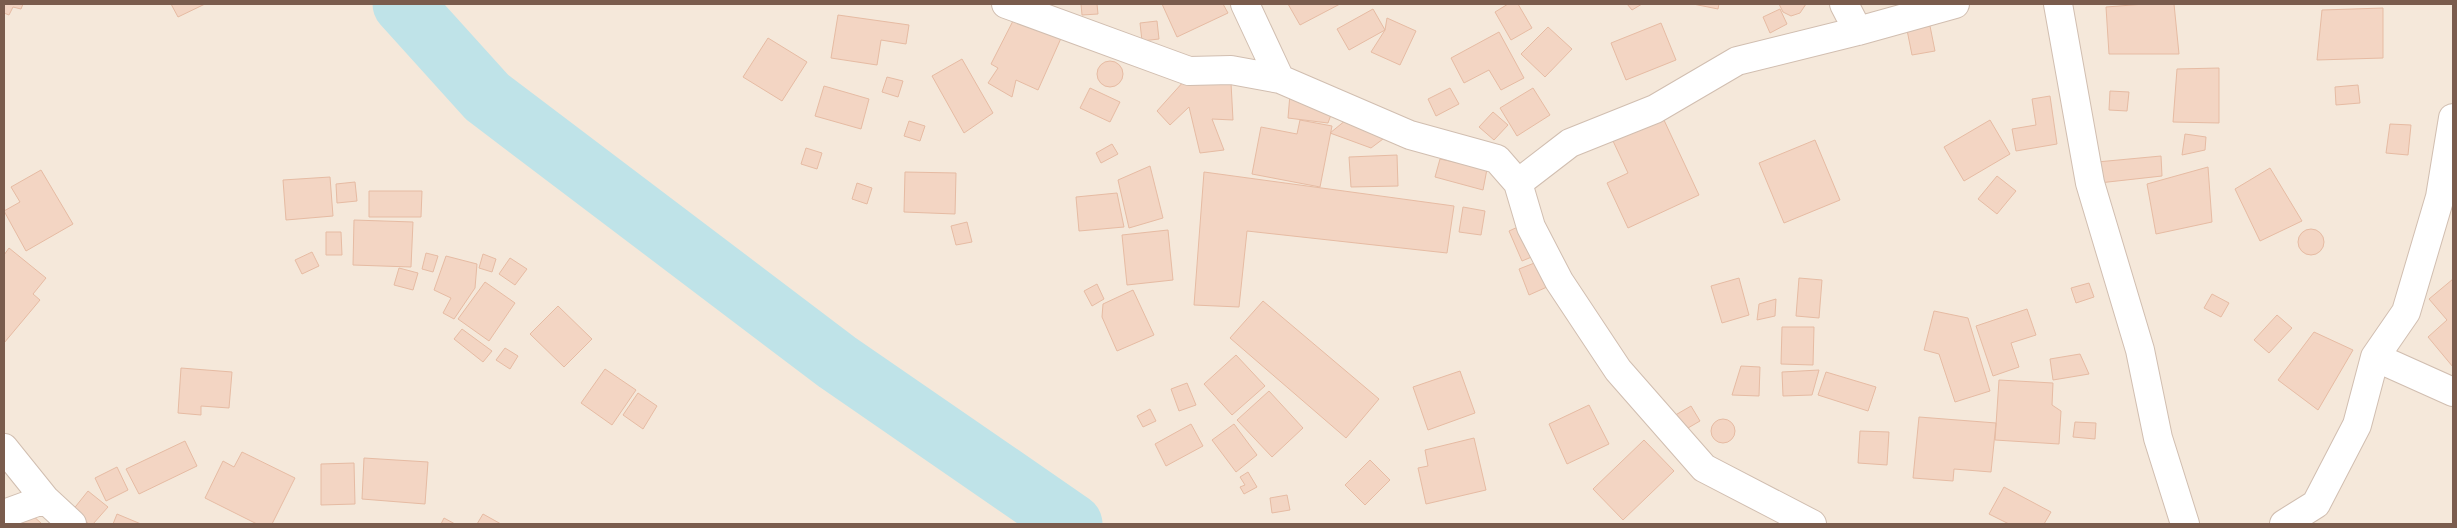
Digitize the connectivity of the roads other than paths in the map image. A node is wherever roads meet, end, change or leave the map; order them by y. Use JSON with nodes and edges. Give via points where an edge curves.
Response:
{"nodes":[{"id":1,"x":1006,"y":4,"type":"edge"},
{"id":2,"x":1246,"y":4,"type":"edge"},
{"id":3,"x":1844,"y":4,"type":"edge"},
{"id":4,"x":1955,"y":4,"type":"edge"},
{"id":5,"x":2058,"y":4,"type":"edge"},
{"id":6,"x":1858,"y":31,"type":"junction"},
{"id":7,"x":1280,"y":79,"type":"junction"},
{"id":8,"x":2453,"y":118,"type":"edge"},
{"id":9,"x":1518,"y":183,"type":"junction"},
{"id":10,"x":2375,"y":357,"type":"junction"},
{"id":11,"x":2453,"y":392,"type":"edge"},
{"id":12,"x":4,"y":448,"type":"edge"},
{"id":13,"x":45,"y":499,"type":"junction"},
{"id":14,"x":4,"y":514,"type":"edge"},
{"id":15,"x":72,"y":524,"type":"edge"},
{"id":16,"x":1812,"y":524,"type":"edge"},
{"id":17,"x":2184,"y":524,"type":"edge"},
{"id":18,"x":2284,"y":524,"type":"edge"}],
"edges":[{"from":1,"to":7,"type":"street","via":[[1189,71],[1231,70]]},
{"from":2,"to":7,"type":"street"},
{"from":3,"to":6,"type":"street"},
{"from":4,"to":6,"type":"street"},
{"from":5,"to":17,"type":"street","via":[[2090,183],[2140,350],[2158,438]]},
{"from":6,"to":9,"type":"street","via":[[1737,60],[1655,109],[1570,143]]},
{"from":7,"to":9,"type":"street","via":[[1410,136],[1497,160]]},
{"from":8,"to":10,"type":"street","via":[[2440,197],[2406,312]]},
{"from":9,"to":16,"type":"street","via":[[1531,227],[1559,281],[1618,370],[1704,468]]},
{"from":10,"to":11,"type":"street"},
{"from":10,"to":18,"type":"street","via":[[2356,425],[2316,504]]},
{"from":12,"to":13,"type":"street"},
{"from":13,"to":14,"type":"street"},
{"from":13,"to":15,"type":"street"}]}
